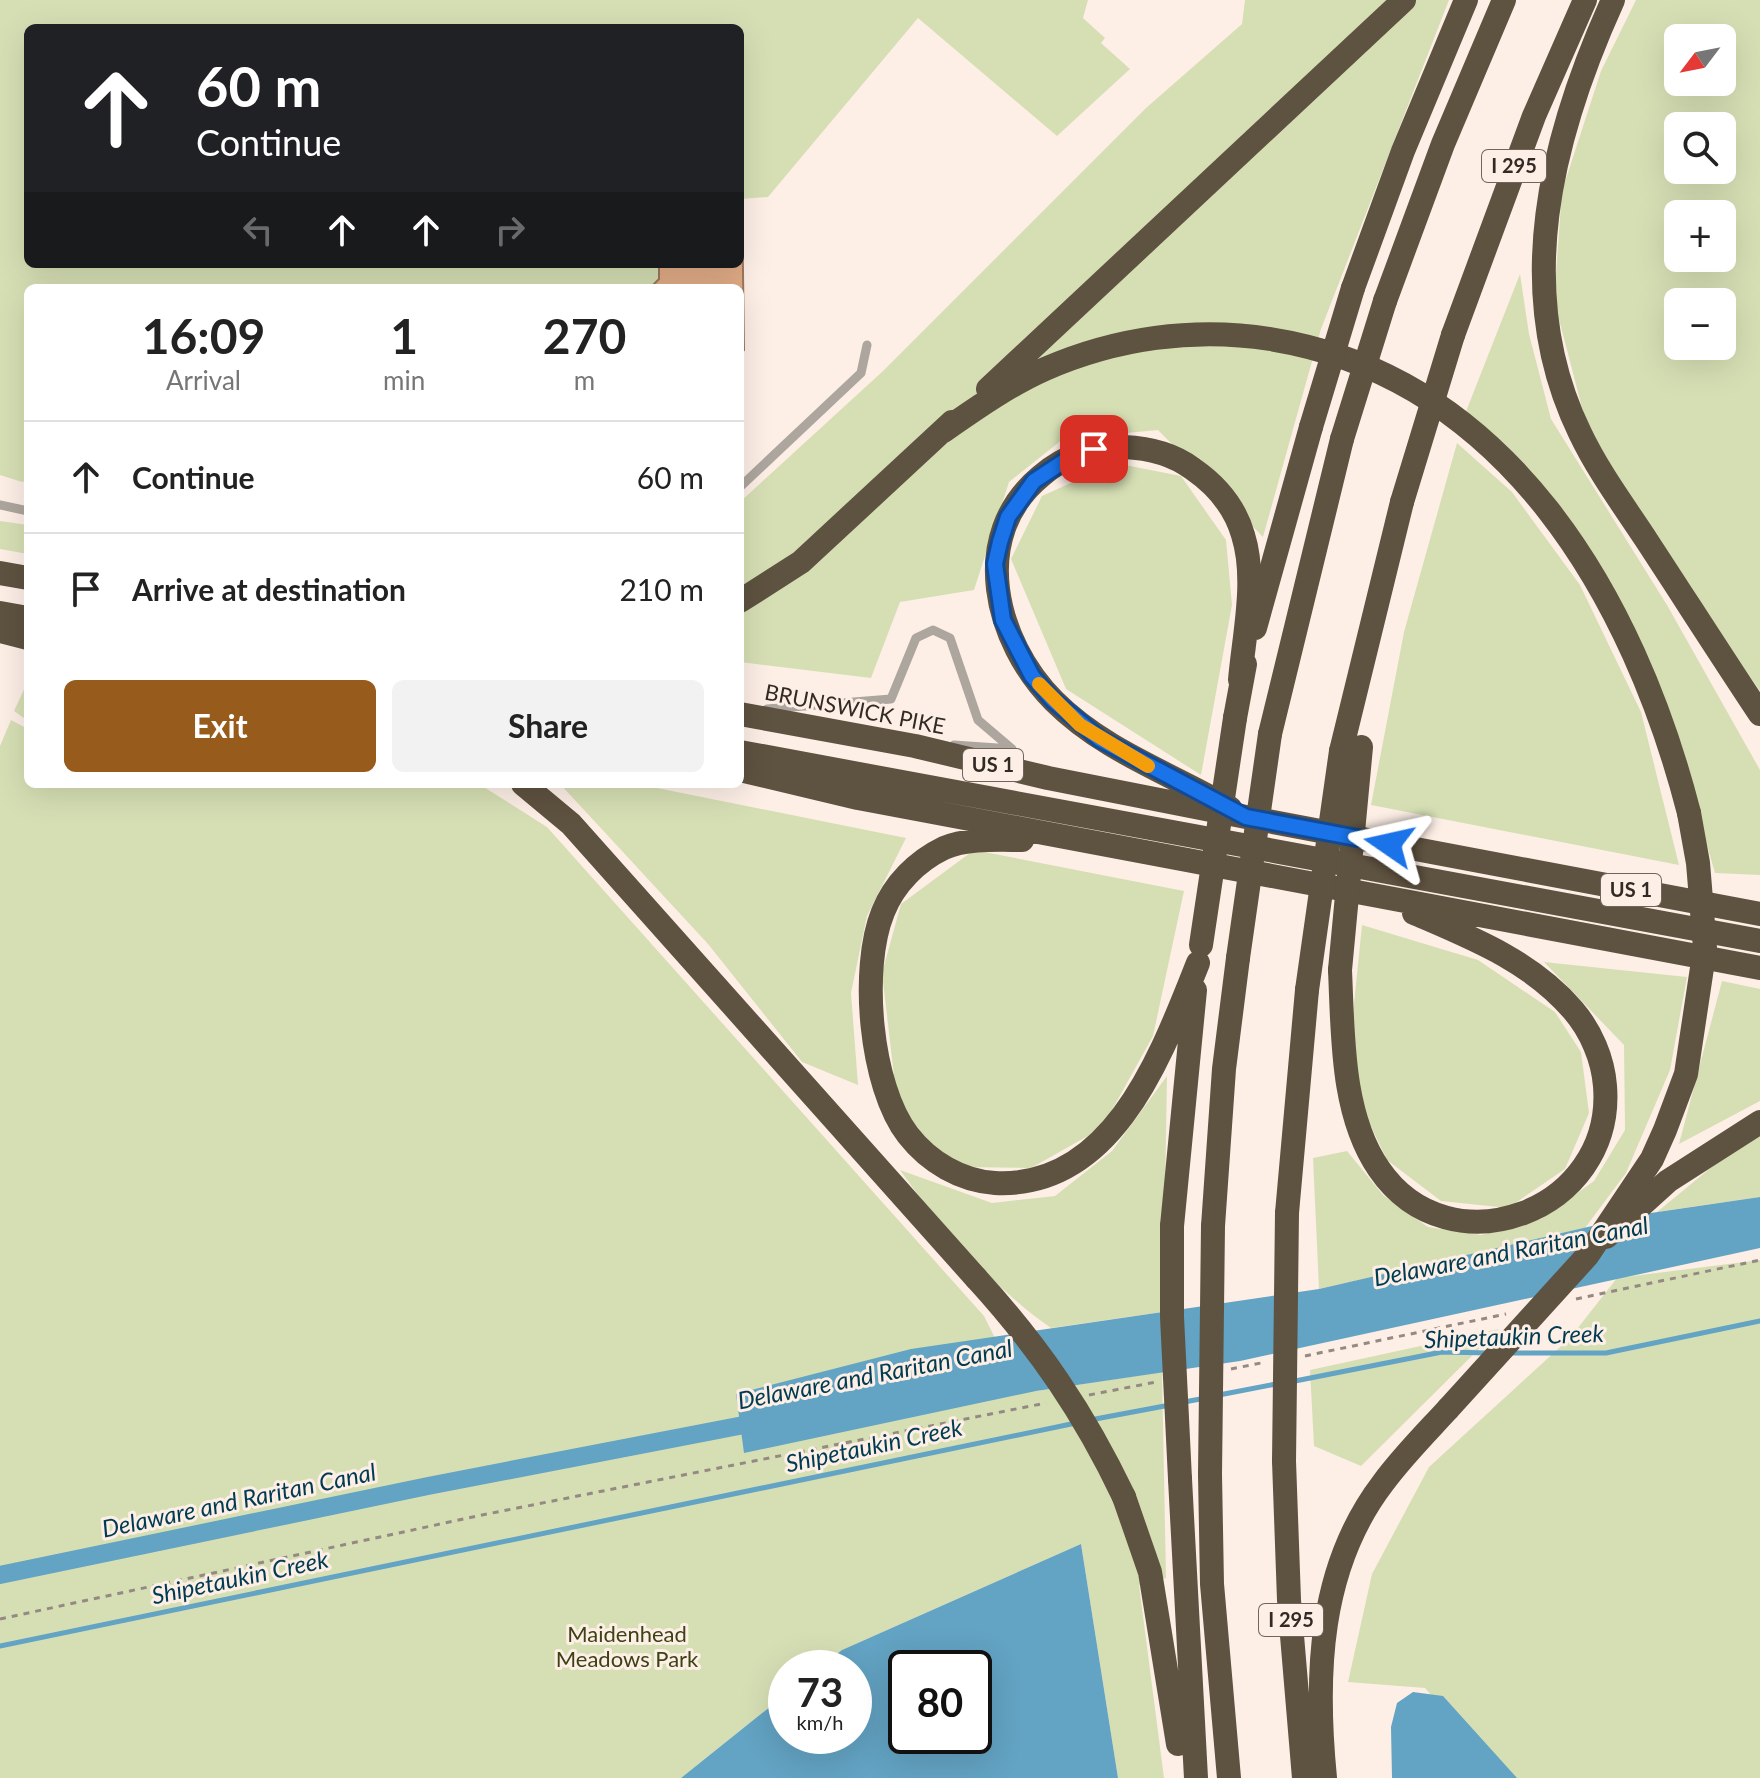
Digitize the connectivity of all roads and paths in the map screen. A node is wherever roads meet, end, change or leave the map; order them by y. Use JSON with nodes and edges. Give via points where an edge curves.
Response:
{"nodes":[{"id":1,"x":1404,"y":0,"type":"edge"},
{"id":2,"x":1466,"y":0,"type":"edge"},
{"id":3,"x":1504,"y":0,"type":"edge"},
{"id":4,"x":1585,"y":0,"type":"edge"},
{"id":5,"x":1613,"y":0,"type":"edge"},
{"id":6,"x":867,"y":345,"type":"dead end"},
{"id":7,"x":942,"y":432,"type":"junction"},
{"id":8,"x":744,"y":483,"type":"edge"},
{"id":9,"x":0,"y":505,"type":"edge"},
{"id":10,"x":24,"y":510,"type":"edge"},
{"id":11,"x":0,"y":560,"type":"edge"},
{"id":12,"x":24,"y":563,"type":"edge"},
{"id":13,"x":0,"y":573,"type":"edge"},
{"id":14,"x":24,"y":577,"type":"edge"},
{"id":15,"x":744,"y":598,"type":"edge"},
{"id":16,"x":0,"y":613,"type":"edge"},
{"id":17,"x":24,"y":617,"type":"edge"},
{"id":18,"x":0,"y":631,"type":"edge"},
{"id":19,"x":24,"y":637,"type":"edge"},
{"id":20,"x":1240,"y":680,"type":"junction"},
{"id":21,"x":744,"y":712,"type":"edge"},
{"id":22,"x":744,"y":713,"type":"edge"},
{"id":23,"x":1760,"y":714,"type":"edge"},
{"id":24,"x":875,"y":738,"type":"junction"},
{"id":25,"x":1351,"y":749,"type":"junction"},
{"id":26,"x":744,"y":753,"type":"edge"},
{"id":27,"x":744,"y":771,"type":"edge"},
{"id":28,"x":528,"y":788,"type":"edge"},
{"id":29,"x":1246,"y":817,"type":"junction"},
{"id":30,"x":1086,"y":841,"type":"junction"},
{"id":31,"x":1375,"y":896,"type":"junction"},
{"id":32,"x":1760,"y":914,"type":"edge"},
{"id":33,"x":1760,"y":941,"type":"edge"},
{"id":34,"x":1199,"y":954,"type":"junction"},
{"id":35,"x":1760,"y":968,"type":"edge"},
{"id":36,"x":1758,"y":1123,"type":"edge"},
{"id":37,"x":1587,"y":1256,"type":"junction"},
{"id":38,"x":1760,"y":1260,"type":"edge"},
{"id":39,"x":1563,"y":1302,"type":"dead end"},
{"id":40,"x":1517,"y":1312,"type":"dead end"},
{"id":41,"x":1303,"y":1356,"type":"dead end"},
{"id":42,"x":1273,"y":1361,"type":"dead end"},
{"id":43,"x":1229,"y":1369,"type":"dead end"},
{"id":44,"x":1170,"y":1380,"type":"dead end"},
{"id":45,"x":1079,"y":1397,"type":"dead end"},
{"id":46,"x":1049,"y":1402,"type":"dead end"},
{"id":47,"x":0,"y":1619,"type":"edge"},
{"id":48,"x":1183,"y":1778,"type":"edge"},
{"id":49,"x":1196,"y":1778,"type":"edge"},
{"id":50,"x":1229,"y":1778,"type":"edge"},
{"id":51,"x":1304,"y":1778,"type":"edge"},
{"id":52,"x":1325,"y":1778,"type":"edge"}],
"edges":[{"from":1,"to":7,"type":"highway"},
{"from":2,"to":20,"type":"highway","bridge":true,"via":[[1353,288]]},
{"from":3,"to":50,"type":"highway","bridge":true,"via":[[1385,301],[1342,439],[1270,734],[1224,1069],[1213,1226],[1212,1584]]},
{"from":4,"to":25,"type":"highway","number":"I 295","bridge":true,"via":[[1529,129],[1453,335],[1378,595]]},
{"from":5,"to":23,"type":"highway","via":[[1549,188],[1542,270],[1552,353],[1563,393],[1595,462]]},
{"from":6,"to":8,"type":"lane","via":[[861,373]]},
{"from":7,"to":15,"type":"highway","via":[[801,562]]},
{"from":7,"to":37,"type":"highway","bridge":true,"via":[[1045,369],[1090,352],[1171,335],[1213,334],[1295,343],[1345,357],[1401,382],[1477,435],[1538,496],[1616,616],[1647,685],[1689,813],[1705,948],[1686,1074],[1652,1159]]},
{"from":9,"to":10,"type":"lane"},
{"from":11,"to":12,"type":"highway"},
{"from":13,"to":14,"type":"highway"},
{"from":16,"to":17,"type":"highway"},
{"from":18,"to":19,"type":"highway"},
{"from":20,"to":29,"type":"highway","via":[[1248,557],[1234,513],[1207,479],[1165,454],[1115,446],[1072,456],[1034,481],[1008,517],[995,564],[1003,620],[1017,651],[1053,700],[1080,725]]},
{"from":20,"to":34,"type":"highway","bridge":true},
{"from":21,"to":24,"type":"lane","via":[[891,699],[916,638],[933,630],[950,638],[978,720],[1012,749]]},
{"from":22,"to":24,"type":"highway","name":"BRUNSWICK PIKE","number":"US 1"},
{"from":24,"to":29,"type":"highway","name":"BRUNSWICK PIKE","number":"US 1"},
{"from":25,"to":31,"type":"highway","bridge":true,"via":[[1340,970],[1356,1117],[1368,1150],[1395,1188],[1436,1213],[1485,1221],[1530,1212],[1570,1186],[1596,1149],[1606,1101],[1604,1075],[1587,1029],[1517,960]]},
{"from":25,"to":51,"type":"highway","number":"I 295","bridge":true,"via":[[1307,990],[1287,1213],[1284,1461]]},
{"from":26,"to":33,"type":"highway","number":"US 1"},
{"from":27,"to":30,"type":"highway"},
{"from":28,"to":48,"type":"highway","bridge":true,"via":[[571,824],[1025,1332],[1056,1374],[1124,1497],[1150,1572]]},
{"from":29,"to":32,"type":"highway","name":"BRUNSWICK PIKE","number":"US 1"},
{"from":30,"to":31,"type":"highway"},
{"from":30,"to":34,"type":"highway","via":[[988,840],[948,846],[894,890],[876,933],[873,1005],[885,1091],[908,1135],[942,1166],[980,1182],[1027,1181],[1074,1163],[1096,1147],[1139,1091]]},
{"from":31,"to":35,"type":"highway"},
{"from":34,"to":49,"type":"highway","bridge":true,"via":[[1172,1226]]},
{"from":36,"to":37,"type":"highway","bridge":true,"via":[[1668,1181]]},
{"from":37,"to":52,"type":"highway","bridge":true,"via":[[1383,1483],[1365,1510],[1338,1566],[1323,1643]]},
{"from":38,"to":39,"type":"path"},
{"from":40,"to":41,"type":"path"},
{"from":42,"to":43,"type":"path"},
{"from":44,"to":45,"type":"path"},
{"from":46,"to":47,"type":"path","via":[[482,1515]]}]}
